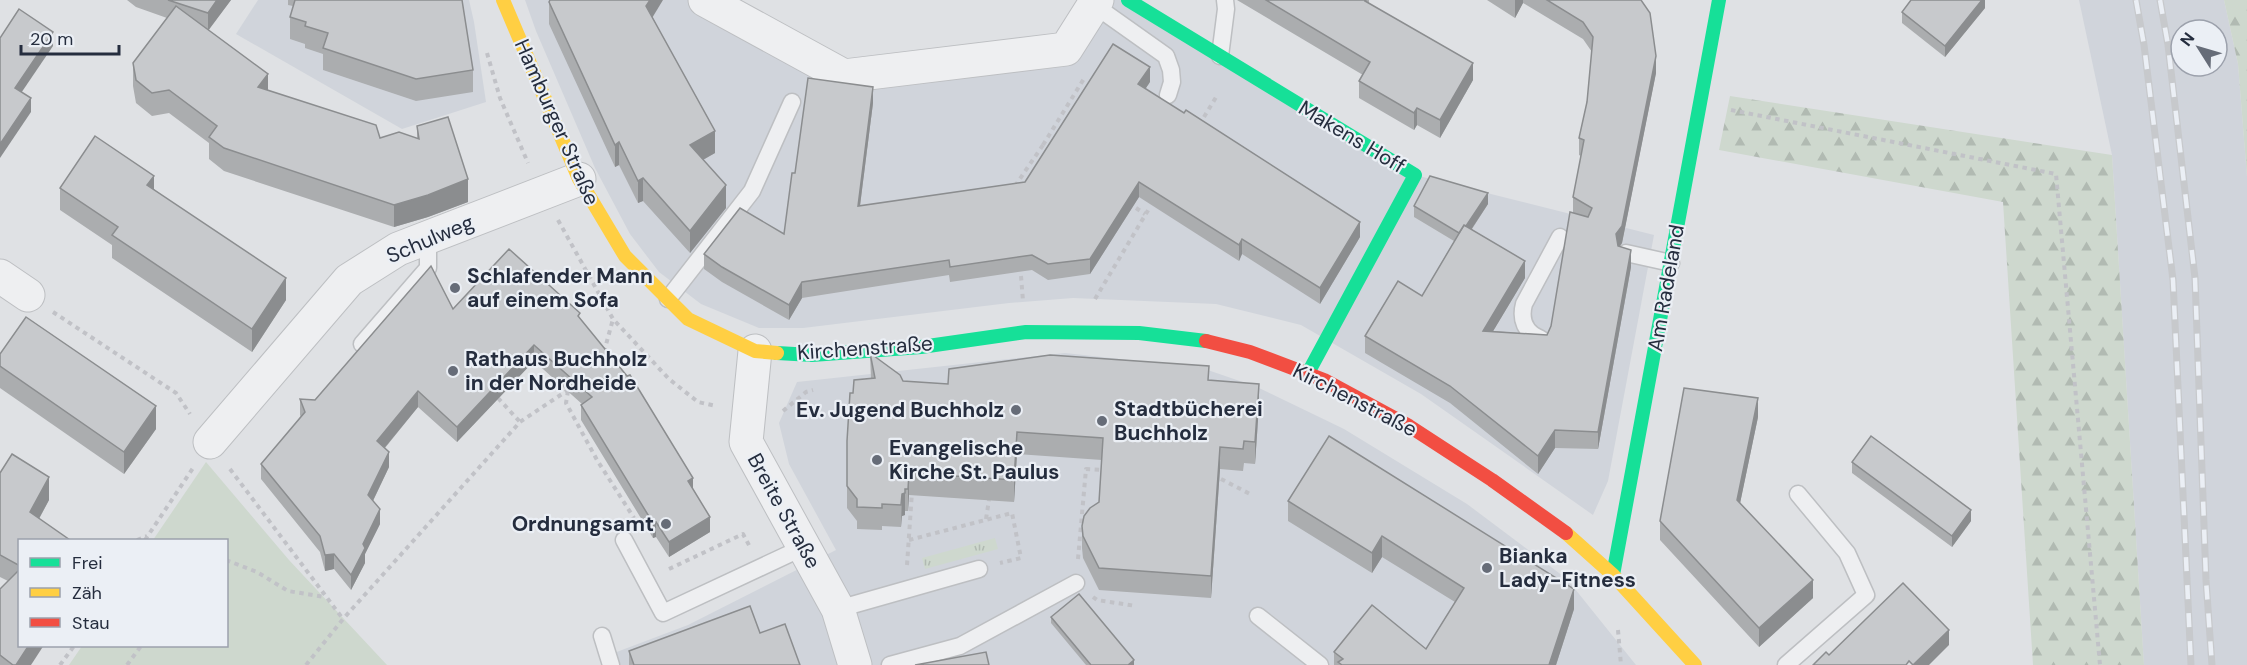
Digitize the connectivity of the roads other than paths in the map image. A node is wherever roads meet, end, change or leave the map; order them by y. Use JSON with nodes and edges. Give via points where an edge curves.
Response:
{"nodes":[{"id":1,"x":503,"y":0,"type":"edge"},
{"id":2,"x":1128,"y":0,"type":"edge"},
{"id":3,"x":1225,"y":0,"type":"edge"},
{"id":4,"x":1719,"y":0,"type":"edge"},
{"id":5,"x":715,"y":2,"type":"edge"},
{"id":6,"x":1096,"y":3,"type":"edge"},
{"id":7,"x":1220,"y":56,"type":"junction"},
{"id":8,"x":1168,"y":95,"type":"dead end"},
{"id":9,"x":792,"y":102,"type":"dead end"},
{"id":10,"x":579,"y":179,"type":"junction"},
{"id":11,"x":1560,"y":237,"type":"dead end"},
{"id":12,"x":428,"y":238,"type":"junction"},
{"id":13,"x":1626,"y":253,"type":"edge"},
{"id":14,"x":1671,"y":263,"type":"junction"},
{"id":15,"x":0,"y":276,"type":"edge"},
{"id":16,"x":28,"y":295,"type":"road end"},
{"id":17,"x":668,"y":299,"type":"junction"},
{"id":18,"x":1541,"y":339,"type":"edge"},
{"id":19,"x":362,"y":344,"type":"edge"},
{"id":20,"x":755,"y":351,"type":"junction"},
{"id":21,"x":1308,"y":373,"type":"junction"},
{"id":22,"x":210,"y":442,"type":"road end"},
{"id":23,"x":1798,"y":494,"type":"dead end"},
{"id":24,"x":624,"y":540,"type":"dead end"},
{"id":25,"x":804,"y":547,"type":"junction"},
{"id":26,"x":980,"y":569,"type":"road end"},
{"id":27,"x":1613,"y":575,"type":"junction"},
{"id":28,"x":1076,"y":583,"type":"road end"},
{"id":29,"x":838,"y":609,"type":"junction"},
{"id":30,"x":1258,"y":616,"type":"dead end"},
{"id":31,"x":602,"y":636,"type":"dead end"},
{"id":32,"x":611,"y":665,"type":"edge"},
{"id":33,"x":855,"y":665,"type":"edge"},
{"id":34,"x":890,"y":665,"type":"edge"},
{"id":35,"x":1320,"y":665,"type":"edge"},
{"id":36,"x":1695,"y":665,"type":"edge"},
{"id":37,"x":1786,"y":665,"type":"edge"}],
"edges":[{"from":1,"to":10,"type":"main road","name":"Hamburger Straße"},
{"from":2,"to":7,"type":"main road","name":"Makens Hoff"},
{"from":3,"to":7,"type":"lane"},
{"from":4,"to":14,"type":"main road","name":"Am Radeland"},
{"from":5,"to":6,"type":"street","via":[[844,76],[1066,49]]},
{"from":6,"to":8,"type":"lane","via":[[1166,56],[1172,82]]},
{"from":7,"to":21,"type":"main road","name":"Makens Hoff","via":[[1415,175]]},
{"from":9,"to":17,"type":"lane","via":[[752,191]]},
{"from":10,"to":12,"type":"street","name":"Schulweg"},
{"from":10,"to":17,"type":"main road","name":"Hamburger Straße","via":[[625,256]]},
{"from":11,"to":18,"type":"lane","via":[[1521,314],[1529,332]]},
{"from":12,"to":19,"type":"lane","via":[[428,268]]},
{"from":12,"to":22,"type":"street","name":"Schulweg","via":[[398,249],[349,280]]},
{"from":13,"to":14,"type":"lane"},
{"from":14,"to":27,"type":"main road","name":"Am Radeland"},
{"from":15,"to":16,"type":"street"},
{"from":17,"to":20,"type":"main road","name":"Hamburger Straße","via":[[688,319]]},
{"from":20,"to":21,"type":"main road","name":"Kirchenstraße","via":[[812,355],[1026,332],[1139,333],[1196,339],[1251,352]]},
{"from":20,"to":25,"type":"street","name":"Breite Straße","via":[[746,442]]},
{"from":21,"to":27,"type":"main road","name":"Kirchenstraße","via":[[1409,426],[1492,480],[1558,527]]},
{"from":23,"to":37,"type":"lane","via":[[1847,553],[1866,595]]},
{"from":24,"to":25,"type":"lane","via":[[663,613]]},
{"from":25,"to":29,"type":"street","name":"Breite Straße"},
{"from":26,"to":29,"type":"lane"},
{"from":27,"to":36,"type":"main road","name":"Kirchenstraße"},
{"from":28,"to":34,"type":"lane","via":[[960,646]]},
{"from":29,"to":33,"type":"street","name":"Breite Straße"},
{"from":30,"to":35,"type":"lane"},
{"from":31,"to":32,"type":"lane"}]}
